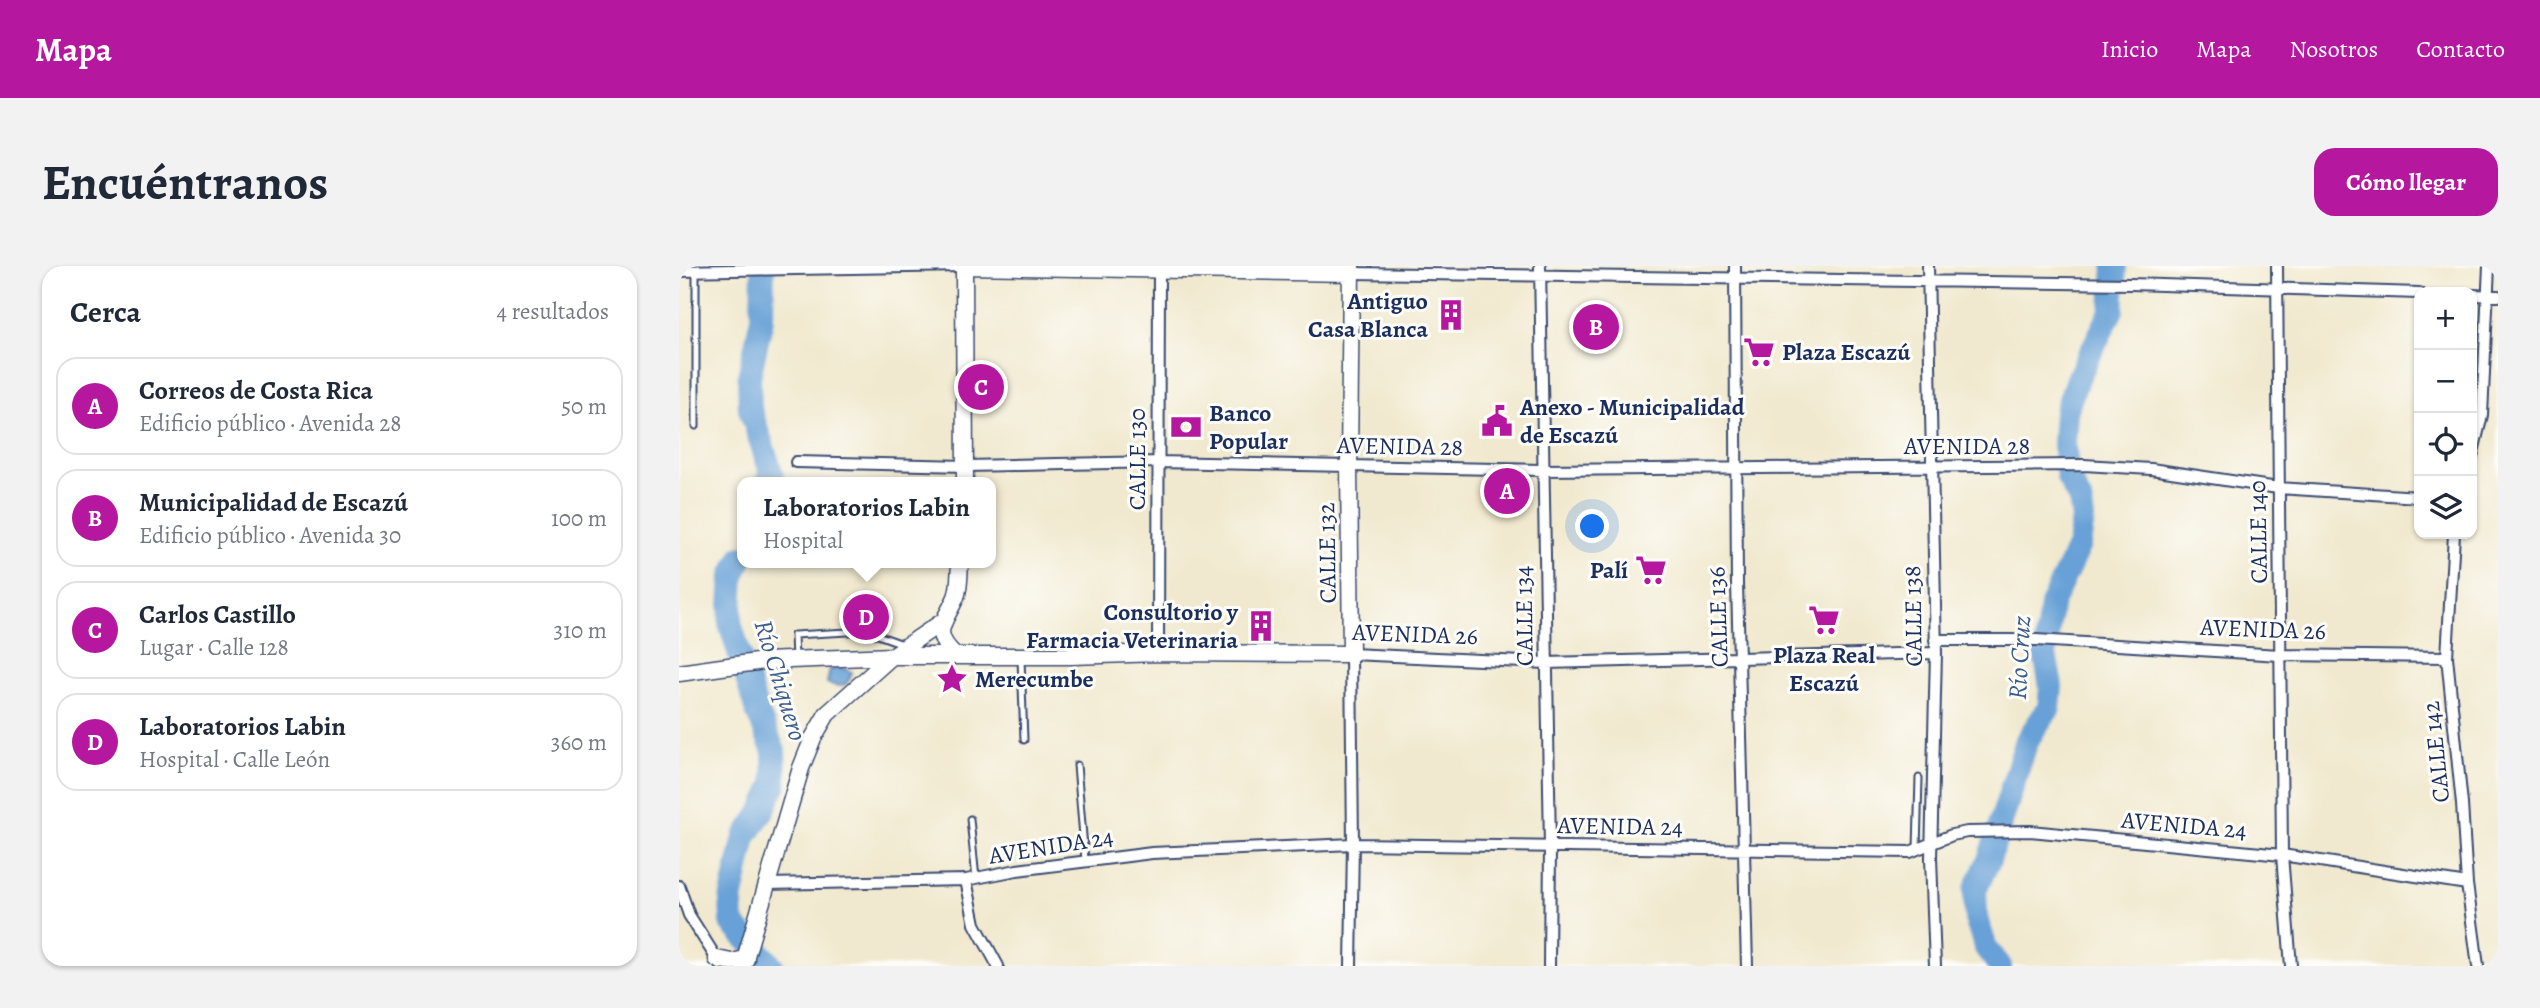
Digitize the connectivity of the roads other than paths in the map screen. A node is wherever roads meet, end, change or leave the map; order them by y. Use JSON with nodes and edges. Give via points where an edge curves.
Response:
{"nodes":[{"id":1,"x":964,"y":266,"type":"edge"},
{"id":2,"x":1928,"y":266,"type":"edge"},
{"id":3,"x":2277,"y":266,"type":"edge"},
{"id":4,"x":2489,"y":266,"type":"edge"},
{"id":5,"x":794,"y":267,"type":"edge"},
{"id":6,"x":1159,"y":268,"type":"edge"},
{"id":7,"x":696,"y":270,"type":"junction"},
{"id":8,"x":1351,"y":270,"type":"edge"},
{"id":9,"x":679,"y":271,"type":"edge"},
{"id":10,"x":1540,"y":271,"type":"edge"},
{"id":11,"x":1736,"y":272,"type":"edge"},
{"id":12,"x":1929,"y":282,"type":"junction"},
{"id":13,"x":2277,"y":287,"type":"junction"},
{"id":14,"x":2414,"y":293,"type":"edge"},
{"id":15,"x":2493,"y":296,"type":"edge"},
{"id":16,"x":696,"y":426,"type":"dead end"},
{"id":17,"x":2477,"y":437,"type":"edge"},
{"id":18,"x":796,"y":462,"type":"dead end"},
{"id":19,"x":1158,"y":462,"type":"junction"},
{"id":20,"x":1349,"y":466,"type":"junction"},
{"id":21,"x":1931,"y":467,"type":"junction"},
{"id":22,"x":1542,"y":470,"type":"junction"},
{"id":23,"x":1737,"y":470,"type":"junction"},
{"id":24,"x":966,"y":474,"type":"edge"},
{"id":25,"x":2278,"y":488,"type":"junction"},
{"id":26,"x":2414,"y":497,"type":"edge"},
{"id":27,"x":2454,"y":539,"type":"edge"},
{"id":28,"x":960,"y":568,"type":"edge"},
{"id":29,"x":942,"y":622,"type":"junction"},
{"id":30,"x":1935,"y":640,"type":"junction"},
{"id":31,"x":908,"y":646,"type":"junction"},
{"id":32,"x":1158,"y":653,"type":"junction"},
{"id":33,"x":1935,"y":653,"type":"junction"},
{"id":34,"x":1351,"y":654,"type":"junction"},
{"id":35,"x":2280,"y":654,"type":"junction"},
{"id":36,"x":892,"y":656,"type":"junction"},
{"id":37,"x":956,"y":656,"type":"junction"},
{"id":38,"x":1021,"y":656,"type":"junction"},
{"id":39,"x":853,"y":657,"type":"junction"},
{"id":40,"x":2448,"y":657,"type":"junction"},
{"id":41,"x":1741,"y":658,"type":"junction"},
{"id":42,"x":795,"y":660,"type":"junction"},
{"id":43,"x":1546,"y":663,"type":"junction"},
{"id":44,"x":679,"y":673,"type":"edge"},
{"id":45,"x":860,"y":684,"type":"junction"},
{"id":46,"x":1024,"y":740,"type":"dead end"},
{"id":47,"x":1077,"y":765,"type":"dead end"},
{"id":48,"x":1919,"y":778,"type":"dead end"},
{"id":49,"x":969,"y":819,"type":"dead end"},
{"id":50,"x":1932,"y":843,"type":"junction"},
{"id":51,"x":1353,"y":844,"type":"junction"},
{"id":52,"x":1550,"y":846,"type":"junction"},
{"id":53,"x":1744,"y":849,"type":"junction"},
{"id":54,"x":1917,"y":850,"type":"junction"},
{"id":55,"x":2282,"y":855,"type":"junction"},
{"id":56,"x":1086,"y":860,"type":"junction"},
{"id":57,"x":971,"y":880,"type":"junction"},
{"id":58,"x":768,"y":884,"type":"junction"},
{"id":59,"x":2467,"y":884,"type":"junction"},
{"id":60,"x":679,"y":886,"type":"edge"},
{"id":61,"x":746,"y":960,"type":"edge"},
{"id":62,"x":719,"y":962,"type":"edge"},
{"id":63,"x":998,"y":966,"type":"edge"},
{"id":64,"x":1351,"y":966,"type":"edge"},
{"id":65,"x":1549,"y":966,"type":"edge"},
{"id":66,"x":1747,"y":966,"type":"edge"},
{"id":67,"x":1935,"y":966,"type":"edge"},
{"id":68,"x":2291,"y":966,"type":"edge"},
{"id":69,"x":2478,"y":966,"type":"edge"}],
"edges":[{"from":1,"to":5,"type":"street"},
{"from":1,"to":6,"type":"main road"},
{"from":1,"to":24,"type":"main road"},
{"from":2,"to":12,"type":"street","name":"CALLE 138"},
{"from":3,"to":13,"type":"street","name":"CALLE 140"},
{"from":4,"to":15,"type":"street"},
{"from":5,"to":7,"type":"street"},
{"from":6,"to":8,"type":"main road"},
{"from":6,"to":19,"type":"street","name":"CALLE 130"},
{"from":7,"to":9,"type":"street"},
{"from":7,"to":16,"type":"lane"},
{"from":8,"to":10,"type":"street"},
{"from":8,"to":20,"type":"main road","name":"CALLE 132"},
{"from":10,"to":11,"type":"street"},
{"from":10,"to":22,"type":"street","name":"CALLE 134"},
{"from":11,"to":12,"type":"street"},
{"from":11,"to":23,"type":"street","name":"CALLE 136"},
{"from":12,"to":13,"type":"street"},
{"from":12,"to":21,"type":"street","name":"CALLE 138"},
{"from":13,"to":14,"type":"street"},
{"from":13,"to":25,"type":"street","name":"CALLE 140"},
{"from":15,"to":17,"type":"street"},
{"from":18,"to":24,"type":"street","name":"AVENIDA 28"},
{"from":19,"to":20,"type":"street","name":"AVENIDA 28"},
{"from":19,"to":24,"type":"street","name":"AVENIDA 28"},
{"from":19,"to":32,"type":"street","name":"CALLE 130"},
{"from":20,"to":22,"type":"street","name":"AVENIDA 28"},
{"from":20,"to":34,"type":"main road","name":"CALLE 132"},
{"from":21,"to":23,"type":"street","name":"AVENIDA 28"},
{"from":21,"to":25,"type":"street","name":"AVENIDA 28","via":[[2151,469]]},
{"from":21,"to":30,"type":"street","name":"CALLE 138"},
{"from":22,"to":23,"type":"street","name":"AVENIDA 28"},
{"from":22,"to":43,"type":"street","name":"CALLE 134"},
{"from":23,"to":41,"type":"street","name":"CALLE 136"},
{"from":25,"to":26,"type":"street"},
{"from":25,"to":35,"type":"street","name":"CALLE 140"},
{"from":27,"to":40,"type":"street","name":"CALLE 142"},
{"from":28,"to":29,"type":"main road","via":[[957,595]]},
{"from":29,"to":31,"type":"main road"},
{"from":29,"to":37,"type":"main road","via":[[942,642]]},
{"from":30,"to":33,"type":"street","name":"CALLE 138"},
{"from":30,"to":35,"type":"street","name":"AVENIDA 26","via":[[2036,640]]},
{"from":31,"to":36,"type":"main road"},
{"from":31,"to":42,"type":"lane","via":[[866,631],[794,635]]},
{"from":32,"to":34,"type":"main road","name":"AVENIDA 26"},
{"from":32,"to":38,"type":"main road","name":"AVENIDA 26"},
{"from":33,"to":41,"type":"street","name":"AVENIDA 26"},
{"from":33,"to":50,"type":"street","name":"CALLE 138"},
{"from":34,"to":43,"type":"street","name":"AVENIDA 26"},
{"from":34,"to":51,"type":"street","name":"CALLE 132"},
{"from":35,"to":40,"type":"street","name":"AVENIDA 26"},
{"from":35,"to":55,"type":"street","name":"CALLE 140"},
{"from":36,"to":37,"type":"main road","name":"AVENIDA 26"},
{"from":36,"to":39,"type":"main road","name":"AVENIDA 26"},
{"from":36,"to":45,"type":"main road"},
{"from":37,"to":38,"type":"main road","name":"AVENIDA 26"},
{"from":38,"to":46,"type":"lane"},
{"from":39,"to":42,"type":"main road","name":"AVENIDA 26"},
{"from":39,"to":45,"type":"main road","via":[[859,664]]},
{"from":40,"to":59,"type":"street","name":"CALLE 142"},
{"from":41,"to":43,"type":"street","name":"AVENIDA 26"},
{"from":41,"to":53,"type":"street","name":"CALLE 136"},
{"from":42,"to":44,"type":"main road","name":"AVENIDA 26"},
{"from":43,"to":52,"type":"street","name":"CALLE 134"},
{"from":45,"to":58,"type":"main road","via":[[827,714],[813,738]]},
{"from":47,"to":56,"type":"lane"},
{"from":48,"to":54,"type":"lane"},
{"from":49,"to":57,"type":"lane"},
{"from":50,"to":54,"type":"street","name":"AVENIDA 24"},
{"from":50,"to":55,"type":"street","name":"AVENIDA 24","via":[[1989,830],[2030,831]]},
{"from":50,"to":67,"type":"street","name":"CALLE 138"},
{"from":51,"to":52,"type":"street","name":"AVENIDA 24"},
{"from":51,"to":56,"type":"street","name":"AVENIDA 24"},
{"from":51,"to":64,"type":"street","name":"CALLE 132"},
{"from":52,"to":53,"type":"street","name":"AVENIDA 24"},
{"from":52,"to":65,"type":"street","name":"CALLE 134"},
{"from":53,"to":54,"type":"street","name":"AVENIDA 24"},
{"from":53,"to":66,"type":"street","name":"CALLE 136"},
{"from":55,"to":59,"type":"street","name":"AVENIDA 24"},
{"from":55,"to":68,"type":"street","name":"CALLE 140"},
{"from":56,"to":57,"type":"street","name":"AVENIDA 24"},
{"from":57,"to":58,"type":"street","name":"AVENIDA 24"},
{"from":57,"to":63,"type":"street","via":[[975,924]]},
{"from":58,"to":61,"type":"main road"},
{"from":59,"to":69,"type":"street","name":"CALLE 142"},
{"from":60,"to":62,"type":"street","via":[[689,915]]},
{"from":61,"to":62,"type":"main road"}]}
